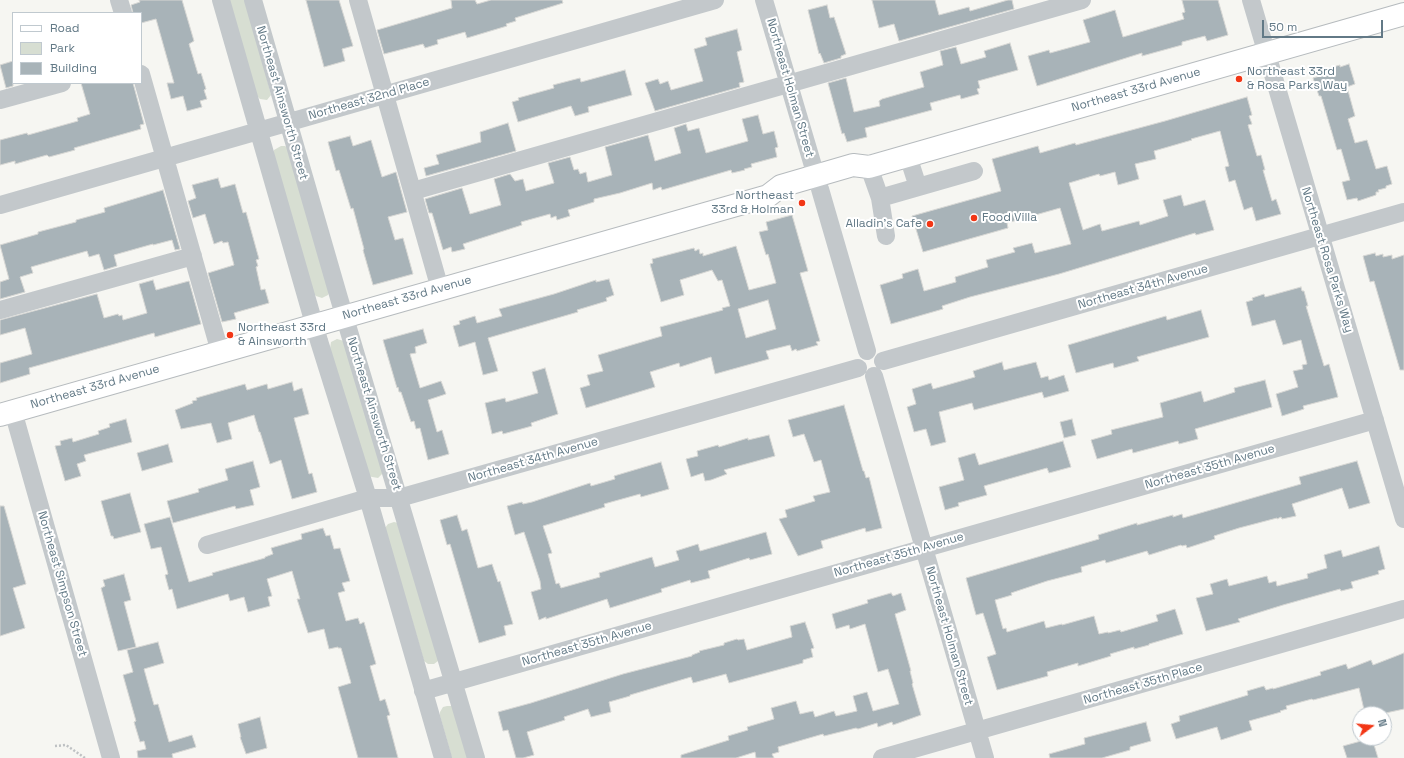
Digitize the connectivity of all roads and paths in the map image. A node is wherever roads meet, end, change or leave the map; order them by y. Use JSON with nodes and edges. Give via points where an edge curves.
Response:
{"nodes":[{"id":1,"x":119,"y":0,"type":"edge"},
{"id":2,"x":221,"y":0,"type":"edge"},
{"id":3,"x":253,"y":0,"type":"edge"},
{"id":4,"x":358,"y":0,"type":"edge"},
{"id":5,"x":715,"y":0,"type":"edge"},
{"id":6,"x":764,"y":0,"type":"edge"},
{"id":7,"x":1082,"y":0,"type":"edge"},
{"id":8,"x":1251,"y":0,"type":"edge"},
{"id":9,"x":123,"y":12,"type":"edge"},
{"id":10,"x":1404,"y":14,"type":"edge"},
{"id":11,"x":1266,"y":53,"type":"junction"},
{"id":12,"x":142,"y":78,"type":"edge"},
{"id":13,"x":58,"y":84,"type":"edge"},
{"id":14,"x":788,"y":84,"type":"junction"},
{"id":15,"x":384,"y":95,"type":"junction"},
{"id":16,"x":0,"y":100,"type":"edge"},
{"id":17,"x":288,"y":123,"type":"junction"},
{"id":18,"x":259,"y":131,"type":"junction"},
{"id":19,"x":908,"y":156,"type":"junction"},
{"id":20,"x":165,"y":158,"type":"junction"},
{"id":21,"x":869,"y":167,"type":"junction"},
{"id":22,"x":974,"y":171,"type":"dead end"},
{"id":23,"x":818,"y":182,"type":"junction"},
{"id":24,"x":918,"y":187,"type":"junction"},
{"id":25,"x":413,"y":191,"type":"junction"},
{"id":26,"x":880,"y":198,"type":"junction"},
{"id":27,"x":0,"y":205,"type":"edge"},
{"id":28,"x":1404,"y":212,"type":"edge"},
{"id":29,"x":886,"y":236,"type":"dead end"},
{"id":30,"x":1320,"y":236,"type":"junction"},
{"id":31,"x":193,"y":256,"type":"junction"},
{"id":32,"x":440,"y":289,"type":"junction"},
{"id":33,"x":0,"y":310,"type":"edge"},
{"id":34,"x":345,"y":316,"type":"junction"},
{"id":35,"x":315,"y":325,"type":"junction"},
{"id":36,"x":220,"y":352,"type":"junction"},
{"id":37,"x":872,"y":368,"type":"junction"},
{"id":38,"x":7,"y":413,"type":"edge"},
{"id":39,"x":1375,"y":420,"type":"junction"},
{"id":40,"x":368,"y":498,"type":"junction"},
{"id":41,"x":399,"y":498,"type":"junction"},
{"id":42,"x":1404,"y":519,"type":"edge"},
{"id":43,"x":207,"y":545,"type":"dead end"},
{"id":44,"x":924,"y":548,"type":"junction"},
{"id":45,"x":1404,"y":609,"type":"edge"},
{"id":46,"x":453,"y":682,"type":"junction"},
{"id":47,"x":423,"y":691,"type":"junction"},
{"id":48,"x":977,"y":731,"type":"junction"},
{"id":49,"x":55,"y":746,"type":"dead end"},
{"id":50,"x":85,"y":758,"type":"edge"},
{"id":51,"x":111,"y":758,"type":"edge"},
{"id":52,"x":443,"y":758,"type":"edge"},
{"id":53,"x":476,"y":758,"type":"edge"},
{"id":54,"x":882,"y":758,"type":"edge"},
{"id":55,"x":985,"y":758,"type":"edge"}],
"edges":[{"from":1,"to":9,"type":"street"},
{"from":2,"to":18,"type":"street"},
{"from":3,"to":17,"type":"street","name":"Northeast Ainsworth Street"},
{"from":4,"to":15,"type":"street"},
{"from":5,"to":15,"type":"street","name":"Northeast 32nd Place"},
{"from":6,"to":14,"type":"street","name":"Northeast Holman Street"},
{"from":7,"to":14,"type":"street"},
{"from":8,"to":11,"type":"street","name":"Northeast Rosa Parks Way"},
{"from":10,"to":11,"type":"main road","name":"Northeast 33rd Avenue"},
{"from":11,"to":19,"type":"main road","name":"Northeast 33rd Avenue"},
{"from":11,"to":30,"type":"street","name":"Northeast Rosa Parks Way"},
{"from":12,"to":20,"type":"street"},
{"from":13,"to":16,"type":"street"},
{"from":14,"to":23,"type":"street","name":"Northeast Holman Street"},
{"from":14,"to":25,"type":"street"},
{"from":15,"to":17,"type":"street","name":"Northeast 32nd Place"},
{"from":15,"to":25,"type":"street"},
{"from":17,"to":18,"type":"street","name":"Northeast 32nd Place"},
{"from":17,"to":34,"type":"street","name":"Northeast Ainsworth Street"},
{"from":18,"to":20,"type":"street","name":"Northeast 32nd Place"},
{"from":18,"to":35,"type":"street"},
{"from":19,"to":21,"type":"main road","name":"Northeast 33rd Avenue"},
{"from":19,"to":24,"type":"street"},
{"from":20,"to":27,"type":"street","name":"Northeast 32nd Place"},
{"from":20,"to":31,"type":"street"},
{"from":21,"to":23,"type":"main road","name":"Northeast 33rd Avenue","via":[[853,165]]},
{"from":21,"to":26,"type":"street"},
{"from":22,"to":24,"type":"street"},
{"from":23,"to":32,"type":"main road","name":"Northeast 33rd Avenue","via":[[782,186],[768,196]]},
{"from":23,"to":37,"type":"street","name":"Northeast Holman Street","via":[[867,352],[859,357],[858,362]]},
{"from":24,"to":26,"type":"street"},
{"from":25,"to":32,"type":"street"},
{"from":26,"to":29,"type":"street"},
{"from":28,"to":30,"type":"street","name":"Northeast 34th Avenue"},
{"from":30,"to":37,"type":"street","name":"Northeast 34th Avenue"},
{"from":30,"to":39,"type":"street","name":"Northeast Rosa Parks Way"},
{"from":31,"to":33,"type":"street"},
{"from":31,"to":36,"type":"street"},
{"from":32,"to":34,"type":"main road","name":"Northeast 33rd Avenue"},
{"from":34,"to":35,"type":"main road","name":"Northeast 33rd Avenue"},
{"from":34,"to":41,"type":"street","name":"Northeast Ainsworth Street"},
{"from":35,"to":36,"type":"main road","name":"Northeast 33rd Avenue"},
{"from":35,"to":40,"type":"street"},
{"from":36,"to":38,"type":"main road","name":"Northeast 33rd Avenue"},
{"from":37,"to":41,"type":"street","name":"Northeast 34th Avenue"},
{"from":37,"to":44,"type":"street","name":"Northeast Holman Street"},
{"from":38,"to":51,"type":"street","name":"Northeast Simpson Street"},
{"from":39,"to":42,"type":"street","name":"Northeast Rosa Parks Way"},
{"from":39,"to":44,"type":"street","name":"Northeast 35th Avenue"},
{"from":40,"to":41,"type":"street","name":"Northeast 34th Avenue"},
{"from":40,"to":43,"type":"street","name":"Northeast 34th Avenue"},
{"from":40,"to":47,"type":"street"},
{"from":41,"to":46,"type":"street","name":"Northeast Ainsworth Street"},
{"from":44,"to":46,"type":"street","name":"Northeast 35th Avenue"},
{"from":44,"to":48,"type":"street","name":"Northeast Holman Street"},
{"from":45,"to":48,"type":"street","name":"Northeast 35th Place"},
{"from":46,"to":47,"type":"street","name":"Northeast 35th Avenue"},
{"from":46,"to":53,"type":"street","name":"Northeast Ainsworth Street"},
{"from":47,"to":52,"type":"street"},
{"from":48,"to":54,"type":"street","name":"Northeast 35th Place"},
{"from":48,"to":55,"type":"street","name":"Northeast Holman Street"},
{"from":49,"to":50,"type":"path","via":[[66,745]]}]}
